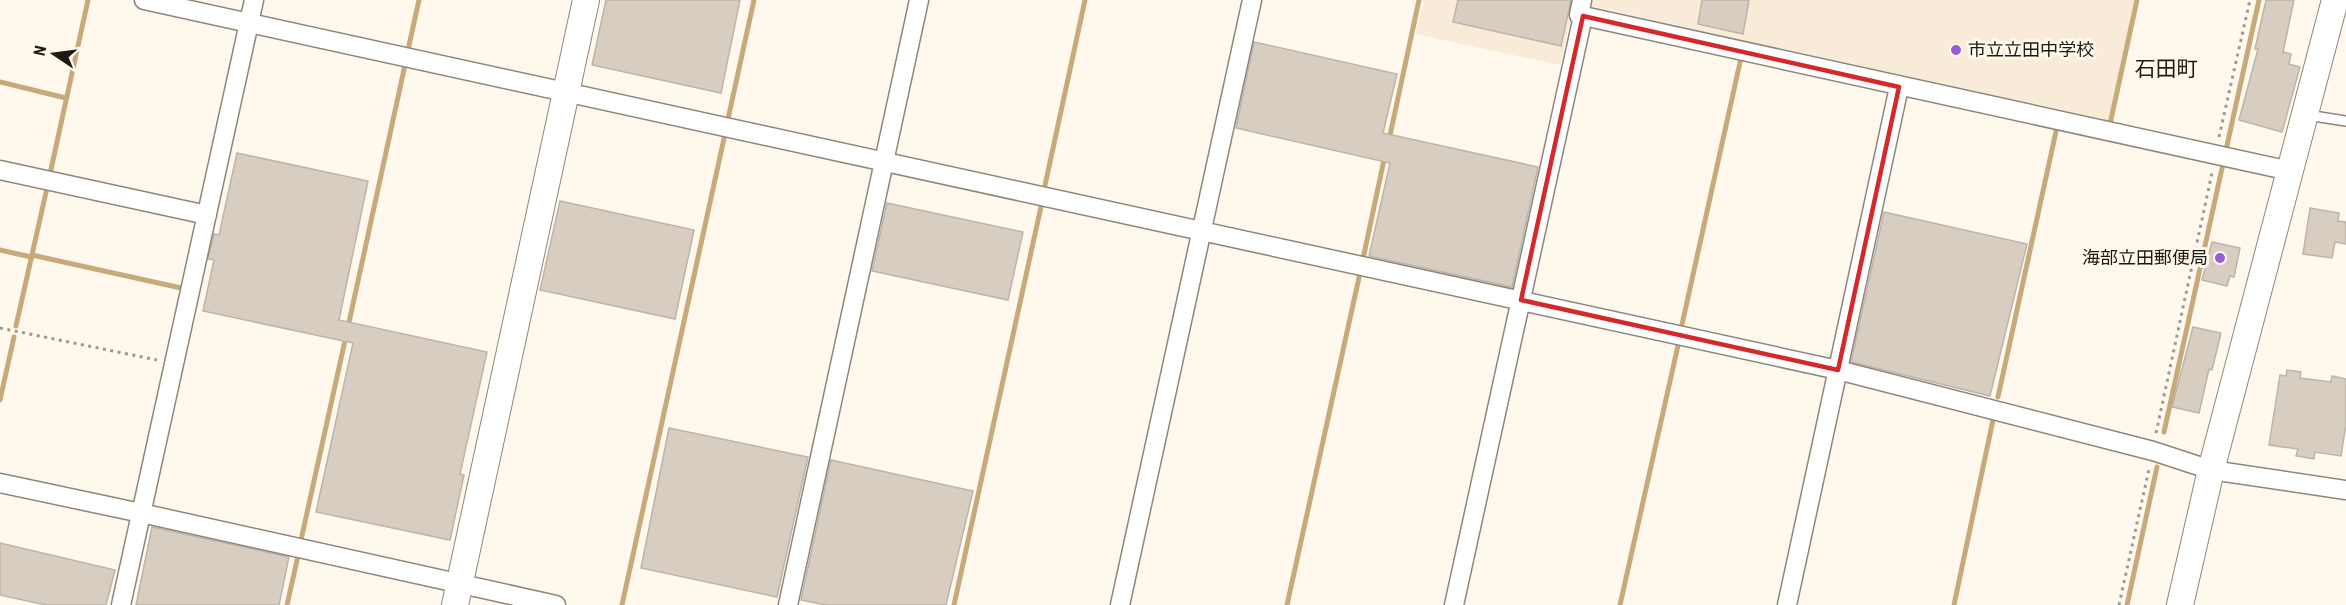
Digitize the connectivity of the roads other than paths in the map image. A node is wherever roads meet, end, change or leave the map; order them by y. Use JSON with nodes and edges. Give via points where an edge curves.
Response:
{"nodes":[{"id":1,"x":144,"y":0,"type":"edge"},
{"id":2,"x":254,"y":0,"type":"edge"},
{"id":3,"x":586,"y":0,"type":"edge"},
{"id":4,"x":919,"y":0,"type":"edge"},
{"id":5,"x":1252,"y":0,"type":"edge"},
{"id":6,"x":2335,"y":0,"type":"edge"},
{"id":7,"x":1582,"y":8,"type":"edge"},
{"id":8,"x":249,"y":23,"type":"junction"},
{"id":9,"x":1899,"y":87,"type":"junction"},
{"id":10,"x":566,"y":92,"type":"junction"},
{"id":11,"x":2305,"y":115,"type":"junction"},
{"id":12,"x":2346,"y":121,"type":"edge"},
{"id":13,"x":885,"y":161,"type":"junction"},
{"id":14,"x":0,"y":170,"type":"edge"},
{"id":15,"x":2290,"y":171,"type":"junction"},
{"id":16,"x":207,"y":215,"type":"junction"},
{"id":17,"x":1202,"y":231,"type":"junction"},
{"id":18,"x":1521,"y":300,"type":"junction"},
{"id":19,"x":1838,"y":370,"type":"junction"},
{"id":20,"x":2211,"y":470,"type":"junction"},
{"id":21,"x":0,"y":483,"type":"edge"},
{"id":22,"x":2346,"y":490,"type":"edge"},
{"id":23,"x":141,"y":513,"type":"junction"},
{"id":24,"x":457,"y":594,"type":"edge"},
{"id":25,"x":121,"y":605,"type":"edge"},
{"id":26,"x":556,"y":605,"type":"edge"},
{"id":27,"x":788,"y":605,"type":"edge"},
{"id":28,"x":1120,"y":605,"type":"edge"},
{"id":29,"x":1454,"y":605,"type":"edge"},
{"id":30,"x":1787,"y":605,"type":"edge"},
{"id":31,"x":2180,"y":605,"type":"edge"}],
"edges":[{"from":1,"to":8,"type":"street"},
{"from":2,"to":8,"type":"street"},
{"from":3,"to":10,"type":"street"},
{"from":4,"to":13,"type":"street"},
{"from":5,"to":17,"type":"street"},
{"from":6,"to":11,"type":"street"},
{"from":7,"to":9,"type":"street"},
{"from":7,"to":18,"type":"street"},
{"from":8,"to":10,"type":"street"},
{"from":8,"to":16,"type":"street"},
{"from":9,"to":15,"type":"street"},
{"from":9,"to":19,"type":"street"},
{"from":10,"to":13,"type":"street"},
{"from":10,"to":24,"type":"street"},
{"from":11,"to":12,"type":"lane"},
{"from":11,"to":15,"type":"street"},
{"from":13,"to":17,"type":"street"},
{"from":13,"to":27,"type":"street"},
{"from":14,"to":16,"type":"street"},
{"from":15,"to":20,"type":"street"},
{"from":16,"to":23,"type":"street"},
{"from":17,"to":18,"type":"street"},
{"from":17,"to":28,"type":"street"},
{"from":18,"to":19,"type":"street"},
{"from":18,"to":29,"type":"street"},
{"from":19,"to":20,"type":"street","via":[[2152,451]]},
{"from":19,"to":30,"type":"street"},
{"from":20,"to":22,"type":"street"},
{"from":20,"to":31,"type":"street"},
{"from":21,"to":23,"type":"street"},
{"from":23,"to":24,"type":"street"},
{"from":23,"to":25,"type":"street"},
{"from":24,"to":26,"type":"street"}]}
